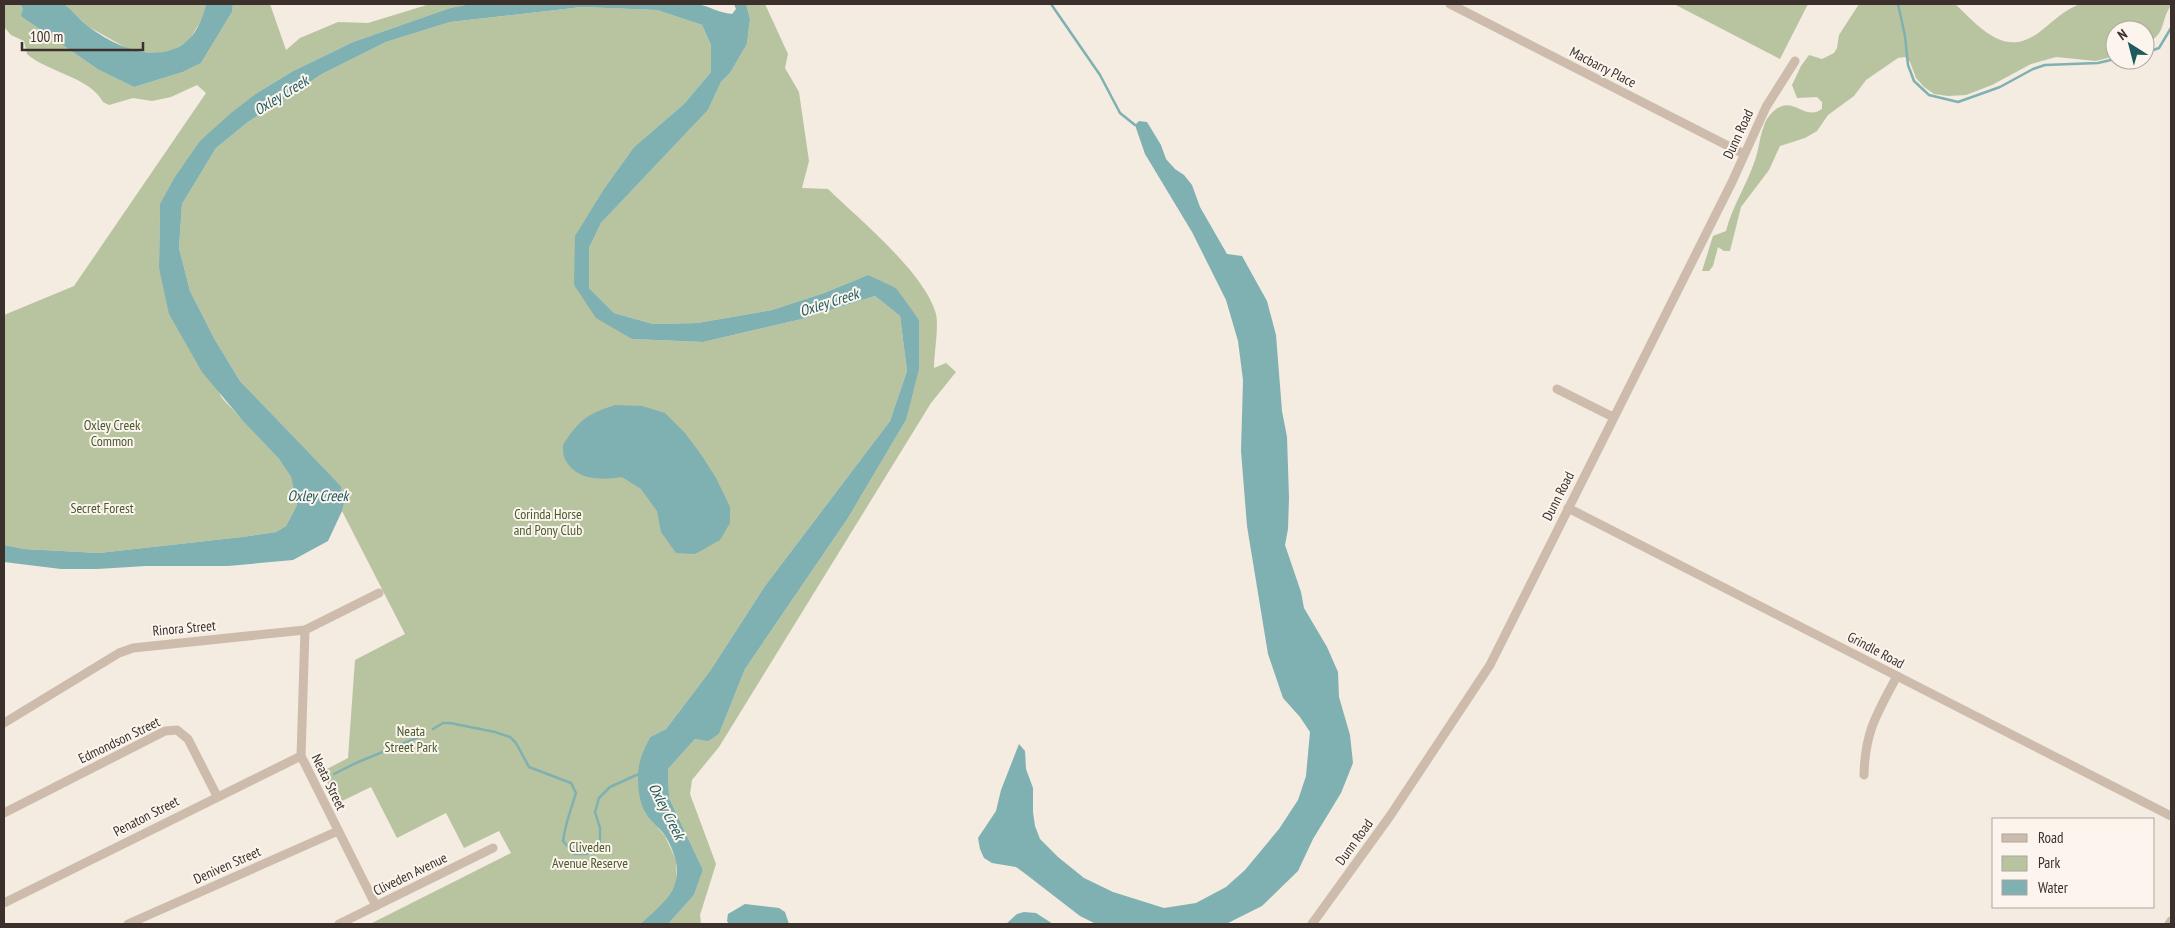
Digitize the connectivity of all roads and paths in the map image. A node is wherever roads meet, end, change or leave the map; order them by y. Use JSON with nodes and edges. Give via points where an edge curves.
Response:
{"nodes":[{"id":1,"x":1450,"y":4,"type":"edge"},
{"id":2,"x":1795,"y":61,"type":"dead end"},
{"id":3,"x":1744,"y":154,"type":"junction"},
{"id":4,"x":1557,"y":389,"type":"dead end"},
{"id":5,"x":1613,"y":416,"type":"junction"},
{"id":6,"x":1568,"y":508,"type":"junction"},
{"id":7,"x":379,"y":593,"type":"dead end"},
{"id":8,"x":305,"y":630,"type":"junction"},
{"id":9,"x":1897,"y":676,"type":"junction"},
{"id":10,"x":4,"y":723,"type":"edge"},
{"id":11,"x":301,"y":756,"type":"junction"},
{"id":12,"x":1864,"y":775,"type":"dead end"},
{"id":13,"x":217,"y":796,"type":"junction"},
{"id":14,"x":4,"y":813,"type":"edge"},
{"id":15,"x":2171,"y":816,"type":"edge"},
{"id":16,"x":338,"y":831,"type":"junction"},
{"id":17,"x":493,"y":848,"type":"dead end"},
{"id":18,"x":4,"y":903,"type":"edge"},
{"id":19,"x":376,"y":906,"type":"junction"},
{"id":20,"x":128,"y":924,"type":"edge"},
{"id":21,"x":339,"y":924,"type":"edge"},
{"id":22,"x":1312,"y":924,"type":"edge"}],
"edges":[{"from":1,"to":3,"type":"street","name":"Macbarry Place"},
{"from":2,"to":3,"type":"street","name":"Dunn Road","via":[[1770,100]]},
{"from":3,"to":5,"type":"street","name":"Dunn Road"},
{"from":4,"to":5,"type":"street"},
{"from":5,"to":6,"type":"street","name":"Dunn Road"},
{"from":6,"to":9,"type":"street","name":"Grindle Road"},
{"from":6,"to":22,"type":"street","name":"Dunn Road","via":[[1480,682]]},
{"from":7,"to":8,"type":"street","name":"Rinora Street"},
{"from":8,"to":10,"type":"street","name":"Rinora Street","via":[[133,648],[119,653]]},
{"from":8,"to":11,"type":"street","name":"Neata Street"},
{"from":9,"to":12,"type":"street","via":[[1867,738]]},
{"from":9,"to":15,"type":"street","name":"Grindle Road"},
{"from":11,"to":13,"type":"street","name":"Penaton Street"},
{"from":11,"to":16,"type":"street","name":"Neata Street"},
{"from":13,"to":14,"type":"street","name":"Edmondson Street","via":[[188,739],[177,730],[165,731]]},
{"from":13,"to":18,"type":"street","name":"Penaton Street"},
{"from":16,"to":19,"type":"street","name":"Neata Street"},
{"from":16,"to":20,"type":"street","name":"Deniven Street"},
{"from":17,"to":19,"type":"street","name":"Cliveden Avenue"},
{"from":19,"to":21,"type":"street","name":"Cliveden Avenue"}]}
